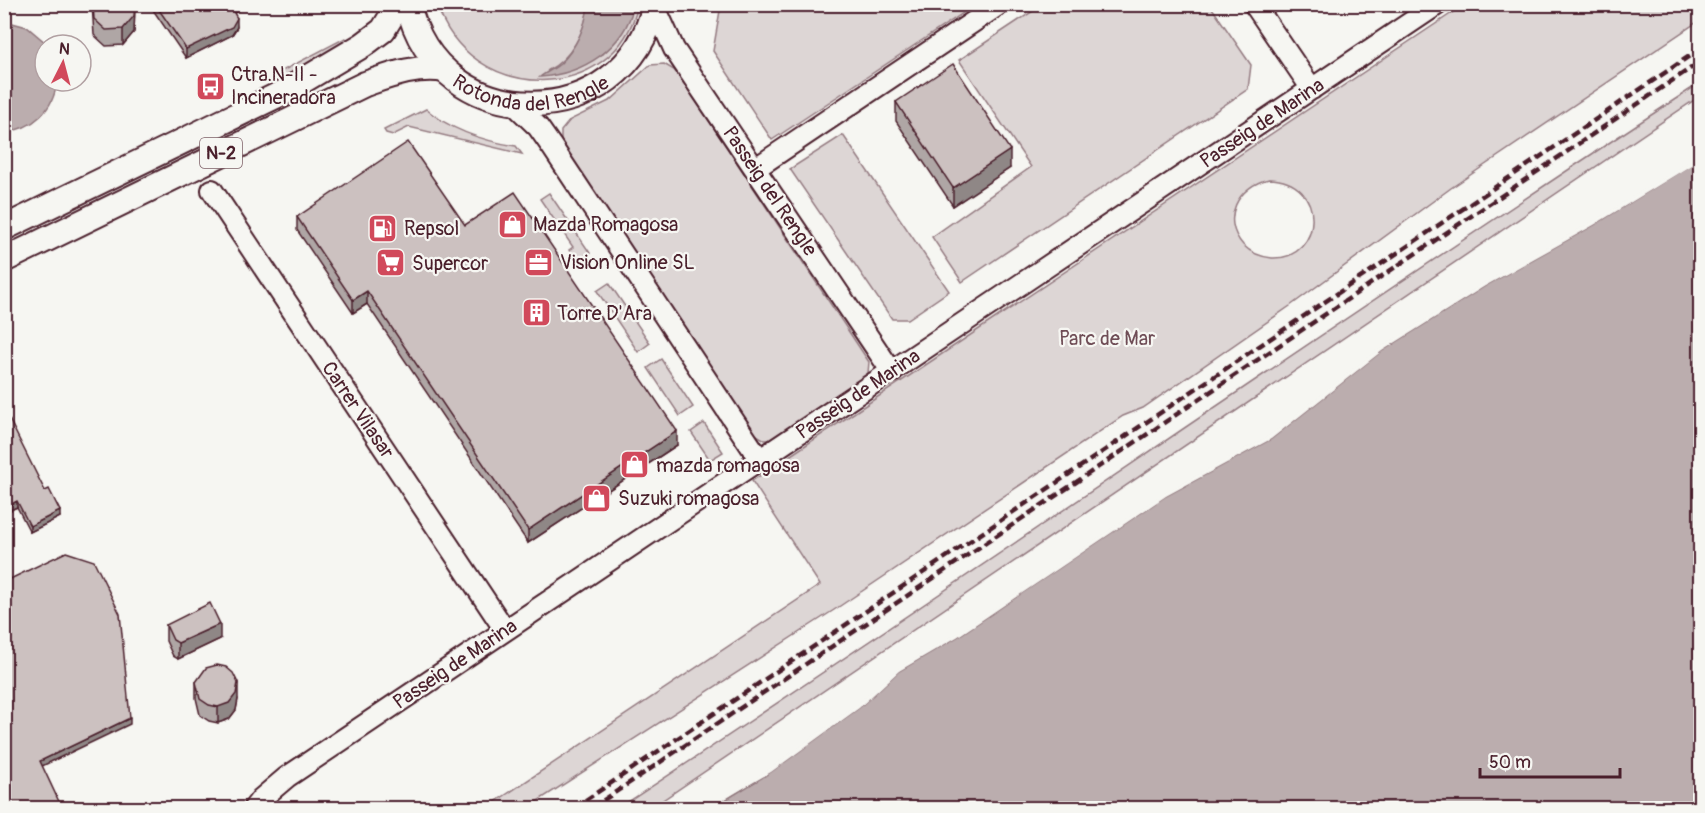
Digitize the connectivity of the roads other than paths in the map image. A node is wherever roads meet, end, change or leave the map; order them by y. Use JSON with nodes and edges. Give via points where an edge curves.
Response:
{"nodes":[{"id":1,"x":399,"y":4,"type":"edge"},
{"id":2,"x":408,"y":4,"type":"edge"},
{"id":3,"x":1000,"y":4,"type":"edge"},
{"id":4,"x":1254,"y":4,"type":"edge"},
{"id":5,"x":1438,"y":4,"type":"edge"},
{"id":6,"x":655,"y":6,"type":"edge"},
{"id":7,"x":445,"y":70,"type":"junction"},
{"id":8,"x":1312,"y":89,"type":"junction"},
{"id":9,"x":513,"y":104,"type":"junction"},
{"id":10,"x":756,"y":168,"type":"junction"},
{"id":11,"x":212,"y":190,"type":"dead end"},
{"id":12,"x":4,"y":228,"type":"edge"},
{"id":13,"x":4,"y":260,"type":"edge"},
{"id":14,"x":892,"y":372,"type":"junction"},
{"id":15,"x":760,"y":460,"type":"junction"},
{"id":16,"x":505,"y":630,"type":"junction"},
{"id":17,"x":254,"y":808,"type":"edge"}],
"edges":[{"from":1,"to":12,"type":"main road","number":"N-2","via":[[383,30],[284,92]]},
{"from":2,"to":7,"type":"main road","name":"Rotonda del Rengle","via":[[419,36]]},
{"from":3,"to":10,"type":"street"},
{"from":4,"to":8,"type":"street"},
{"from":5,"to":8,"type":"street","name":"Passeig de Marina"},
{"from":6,"to":9,"type":"main road","name":"Rotonda del Rengle","via":[[639,46],[626,63],[594,89],[555,103]]},
{"from":6,"to":10,"type":"street","name":"Passeig del Rengle","via":[[674,50]]},
{"from":7,"to":9,"type":"main road","name":"Rotonda del Rengle","via":[[482,95]]},
{"from":7,"to":13,"type":"main road","number":"N-2","via":[[430,67],[365,84]]},
{"from":8,"to":14,"type":"street","name":"Passeig de Marina"},
{"from":9,"to":15,"type":"street","via":[[552,147]]},
{"from":10,"to":14,"type":"street","name":"Passeig del Rengle"},
{"from":11,"to":16,"type":"street","name":"Carrer Vilasar"},
{"from":14,"to":15,"type":"street","name":"Passeig de Marina"},
{"from":15,"to":16,"type":"street","name":"Passeig de Marina"},
{"from":16,"to":17,"type":"street","name":"Passeig de Marina","via":[[287,777]]}]}
